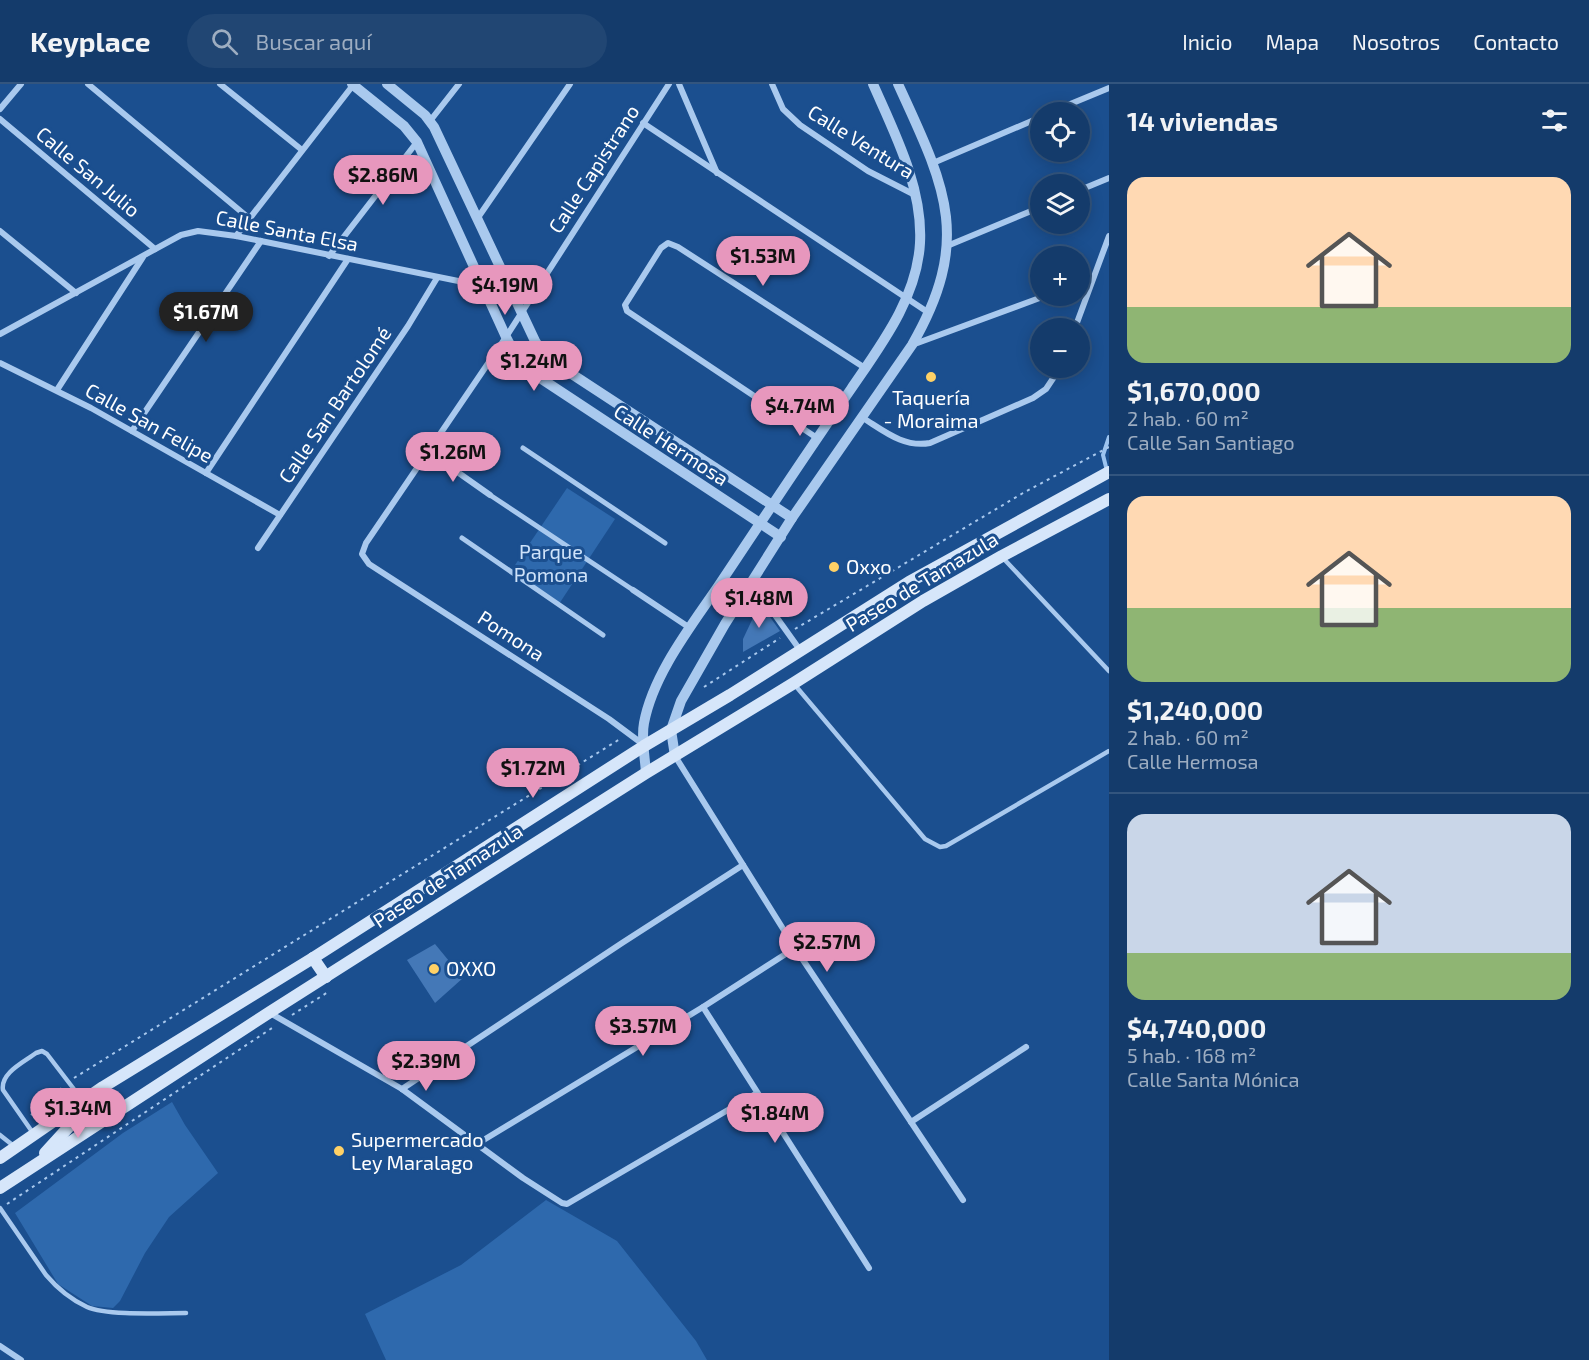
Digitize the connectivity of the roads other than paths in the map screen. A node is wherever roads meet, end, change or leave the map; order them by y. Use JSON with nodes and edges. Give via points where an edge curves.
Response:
{"nodes":[{"id":1,"x":21,"y":84,"type":"edge"},
{"id":2,"x":88,"y":84,"type":"edge"},
{"id":3,"x":220,"y":84,"type":"edge"},
{"id":4,"x":353,"y":84,"type":"edge"},
{"id":5,"x":387,"y":84,"type":"edge"},
{"id":6,"x":459,"y":84,"type":"edge"},
{"id":7,"x":570,"y":84,"type":"edge"},
{"id":8,"x":669,"y":84,"type":"edge"},
{"id":9,"x":679,"y":84,"type":"edge"},
{"id":10,"x":772,"y":84,"type":"edge"},
{"id":11,"x":873,"y":84,"type":"edge"},
{"id":12,"x":898,"y":84,"type":"edge"},
{"id":13,"x":1109,"y":88,"type":"edge"},
{"id":14,"x":1075,"y":102,"type":"edge"},
{"id":15,"x":0,"y":109,"type":"edge"},
{"id":16,"x":0,"y":119,"type":"edge"},
{"id":17,"x":430,"y":121,"type":"junction"},
{"id":18,"x":1030,"y":122,"type":"edge"},
{"id":19,"x":643,"y":123,"type":"junction"},
{"id":20,"x":417,"y":142,"type":"junction"},
{"id":21,"x":302,"y":150,"type":"junction"},
{"id":22,"x":933,"y":163,"type":"junction"},
{"id":23,"x":717,"y":173,"type":"junction"},
{"id":24,"x":1109,"y":178,"type":"edge"},
{"id":25,"x":1090,"y":186,"type":"edge"},
{"id":26,"x":916,"y":196,"type":"junction"},
{"id":27,"x":1030,"y":212,"type":"edge"},
{"id":28,"x":250,"y":219,"type":"junction"},
{"id":29,"x":477,"y":219,"type":"junction"},
{"id":30,"x":0,"y":231,"type":"edge"},
{"id":31,"x":236,"y":236,"type":"junction"},
{"id":32,"x":1109,"y":236,"type":"edge"},
{"id":33,"x":261,"y":241,"type":"junction"},
{"id":34,"x":947,"y":246,"type":"junction"},
{"id":35,"x":155,"y":249,"type":"junction"},
{"id":36,"x":329,"y":255,"type":"junction"},
{"id":37,"x":144,"y":256,"type":"junction"},
{"id":38,"x":348,"y":259,"type":"junction"},
{"id":39,"x":437,"y":278,"type":"junction"},
{"id":40,"x":1093,"y":278,"type":"junction"},
{"id":41,"x":1090,"y":279,"type":"edge"},
{"id":42,"x":483,"y":286,"type":"junction"},
{"id":43,"x":76,"y":293,"type":"junction"},
{"id":44,"x":907,"y":299,"type":"junction"},
{"id":45,"x":1030,"y":302,"type":"edge"},
{"id":46,"x":522,"y":312,"type":"junction"},
{"id":47,"x":929,"y":313,"type":"junction"},
{"id":48,"x":1079,"y":318,"type":"edge"},
{"id":49,"x":0,"y":334,"type":"edge"},
{"id":50,"x":506,"y":337,"type":"junction"},
{"id":51,"x":912,"y":345,"type":"junction"},
{"id":52,"x":0,"y":363,"type":"edge"},
{"id":53,"x":865,"y":368,"type":"junction"},
{"id":54,"x":1053,"y":378,"type":"edge"},
{"id":55,"x":57,"y":390,"type":"junction"},
{"id":56,"x":863,"y":418,"type":"junction"},
{"id":57,"x":132,"y":431,"type":"junction"},
{"id":58,"x":817,"y":438,"type":"junction"},
{"id":59,"x":523,"y":448,"type":"dead end"},
{"id":60,"x":429,"y":452,"type":"junction"},
{"id":61,"x":1109,"y":472,"type":"edge"},
{"id":62,"x":206,"y":473,"type":"junction"},
{"id":63,"x":490,"y":495,"type":"joint"},
{"id":64,"x":1105,"y":501,"type":"edge"},
{"id":65,"x":771,"y":505,"type":"junction"},
{"id":66,"x":280,"y":516,"type":"junction"},
{"id":67,"x":792,"y":518,"type":"junction"},
{"id":68,"x":759,"y":524,"type":"junction"},
{"id":69,"x":781,"y":537,"type":"junction"},
{"id":70,"x":462,"y":538,"type":"dead end"},
{"id":71,"x":665,"y":543,"type":"dead end"},
{"id":72,"x":258,"y":548,"type":"dead end"},
{"id":73,"x":362,"y":554,"type":"joint"},
{"id":74,"x":1002,"y":556,"type":"junction"},
{"id":75,"x":752,"y":583,"type":"junction"},
{"id":76,"x":633,"y":590,"type":"joint"},
{"id":77,"x":690,"y":628,"type":"junction"},
{"id":78,"x":603,"y":635,"type":"dead end"},
{"id":79,"x":801,"y":650,"type":"junction"},
{"id":80,"x":1109,"y":671,"type":"edge"},
{"id":81,"x":794,"y":683,"type":"junction"},
{"id":82,"x":671,"y":730,"type":"junction"},
{"id":83,"x":644,"y":746,"type":"junction"},
{"id":84,"x":1109,"y":751,"type":"edge"},
{"id":85,"x":675,"y":756,"type":"junction"},
{"id":86,"x":646,"y":773,"type":"junction"},
{"id":87,"x":744,"y":865,"type":"junction"},
{"id":88,"x":795,"y":948,"type":"junction"},
{"id":89,"x":313,"y":958,"type":"junction"},
{"id":90,"x":330,"y":982,"type":"junction"},
{"id":91,"x":703,"y":1007,"type":"junction"},
{"id":92,"x":270,"y":1012,"type":"junction"},
{"id":93,"x":1026,"y":1047,"type":"dead end"},
{"id":94,"x":402,"y":1089,"type":"junction"},
{"id":95,"x":757,"y":1093,"type":"junction"},
{"id":96,"x":82,"y":1101,"type":"junction"},
{"id":97,"x":911,"y":1122,"type":"junction"},
{"id":98,"x":33,"y":1134,"type":"junction"},
{"id":99,"x":0,"y":1135,"type":"edge"},
{"id":100,"x":477,"y":1144,"type":"junction"},
{"id":101,"x":15,"y":1147,"type":"junction"},
{"id":102,"x":0,"y":1158,"type":"edge"},
{"id":103,"x":39,"y":1162,"type":"junction"},
{"id":104,"x":0,"y":1188,"type":"edge"},
{"id":105,"x":963,"y":1200,"type":"dead end"},
{"id":106,"x":0,"y":1209,"type":"edge"},
{"id":107,"x":869,"y":1268,"type":"dead end"},
{"id":108,"x":186,"y":1312,"type":"dead end"},
{"id":109,"x":0,"y":1346,"type":"edge"},
{"id":110,"x":21,"y":1360,"type":"edge"}],
"edges":[{"from":1,"to":15,"type":"street"},
{"from":2,"to":28,"type":"street"},
{"from":3,"to":21,"type":"street"},
{"from":4,"to":20,"type":"street","name":"Calle Hermosa","via":[[404,126]]},
{"from":4,"to":21,"type":"street"},
{"from":5,"to":17,"type":"street","name":"Calle Hermosa"},
{"from":6,"to":17,"type":"street"},
{"from":7,"to":29,"type":"street"},
{"from":8,"to":19,"type":"street","name":"Calle Capistrano"},
{"from":9,"to":23,"type":"street"},
{"from":10,"to":26,"type":"street","name":"Calle Ventura","via":[[783,109],[800,125],[868,171]]},
{"from":11,"to":26,"type":"street"},
{"from":12,"to":22,"type":"street"},
{"from":13,"to":14,"type":"street"},
{"from":16,"to":35,"type":"street","name":"Calle San Julio"},
{"from":17,"to":29,"type":"street","name":"Calle Hermosa"},
{"from":18,"to":22,"type":"street"},
{"from":19,"to":23,"type":"street"},
{"from":19,"to":46,"type":"street","name":"Calle Capistrano"},
{"from":20,"to":36,"type":"street"},
{"from":20,"to":42,"type":"street","name":"Calle Hermosa"},
{"from":21,"to":28,"type":"street"},
{"from":22,"to":34,"type":"street","via":[[946,211]]},
{"from":23,"to":44,"type":"street"},
{"from":24,"to":25,"type":"street"},
{"from":26,"to":44,"type":"street","via":[[920,242]]},
{"from":27,"to":34,"type":"street"},
{"from":28,"to":31,"type":"street"},
{"from":29,"to":46,"type":"street","name":"Calle Hermosa"},
{"from":30,"to":43,"type":"street"},
{"from":31,"to":33,"type":"street","name":"Calle Santa Elsa"},
{"from":31,"to":35,"type":"street","name":"Calle Santa Elsa","via":[[190,232]]},
{"from":32,"to":40,"type":"street"},
{"from":33,"to":36,"type":"street","name":"Calle Santa Elsa"},
{"from":33,"to":57,"type":"street"},
{"from":34,"to":47,"type":"street","via":[[938,292]]},
{"from":35,"to":37,"type":"street","name":"Calle Santa Elsa"},
{"from":36,"to":38,"type":"street","name":"Calle Santa Elsa"},
{"from":37,"to":43,"type":"street","name":"Calle Santa Elsa"},
{"from":37,"to":55,"type":"street"},
{"from":38,"to":39,"type":"street","name":"Calle Santa Elsa"},
{"from":38,"to":62,"type":"street"},
{"from":39,"to":42,"type":"street","name":"Calle Santa Elsa"},
{"from":39,"to":66,"type":"street","name":"Calle San Bartolomé"},
{"from":40,"to":41,"type":"street"},
{"from":40,"to":48,"type":"street"},
{"from":42,"to":50,"type":"street","name":"Calle Hermosa"},
{"from":43,"to":49,"type":"street","name":"Calle Santa Elsa"},
{"from":44,"to":47,"type":"street"},
{"from":44,"to":53,"type":"street"},
{"from":45,"to":51,"type":"street"},
{"from":46,"to":50,"type":"street","name":"Calle Capistrano"},
{"from":46,"to":65,"type":"street","name":"Calle Hermosa","via":[[544,355]]},
{"from":47,"to":51,"type":"street"},
{"from":50,"to":60,"type":"street","name":"Calle Capistrano"},
{"from":50,"to":68,"type":"street","name":"Calle Hermosa","via":[[514,354],[548,385]]},
{"from":51,"to":56,"type":"street"},
{"from":52,"to":55,"type":"street","name":"Calle San Felipe"},
{"from":53,"to":58,"type":"street"},
{"from":53,"to":58,"type":"street","via":[[678,247],[668,243],[661,248],[626,302],[629,314]]},
{"from":54,"to":56,"type":"street","via":[[1033,398],[919,446]]},
{"from":55,"to":57,"type":"street","name":"Calle San Felipe"},
{"from":56,"to":67,"type":"street"},
{"from":57,"to":62,"type":"street","name":"Calle San Felipe"},
{"from":58,"to":65,"type":"street"},
{"from":59,"to":71,"type":"street"},
{"from":60,"to":63,"type":"street"},
{"from":60,"to":73,"type":"street","name":"Calle Capistrano"},
{"from":61,"to":79,"type":"main road","name":"Paseo de Tamazula","via":[[919,576]]},
{"from":62,"to":66,"type":"street","name":"Calle San Felipe"},
{"from":63,"to":76,"type":"street"},
{"from":64,"to":74,"type":"main road","name":"Paseo de Tamazula"},
{"from":65,"to":67,"type":"street","name":"Calle Hermosa"},
{"from":65,"to":68,"type":"street"},
{"from":66,"to":72,"type":"street","name":"Calle San Bartolomé"},
{"from":67,"to":69,"type":"street"},
{"from":68,"to":69,"type":"street","name":"Calle Hermosa"},
{"from":68,"to":77,"type":"street"},
{"from":69,"to":75,"type":"street"},
{"from":70,"to":78,"type":"street"},
{"from":73,"to":83,"type":"street","name":"Pomona","via":[[369,564],[609,719]]},
{"from":74,"to":80,"type":"lane"},
{"from":74,"to":81,"type":"main road","name":"Paseo de Tamazula","via":[[922,600]]},
{"from":75,"to":79,"type":"street"},
{"from":75,"to":82,"type":"street","via":[[681,701]]},
{"from":76,"to":77,"type":"street"},
{"from":77,"to":83,"type":"street","via":[[652,697],[643,725]]},
{"from":79,"to":82,"type":"main road","name":"Paseo de Tamazula"},
{"from":81,"to":84,"type":"lane","via":[[926,839],[940,847]]},
{"from":81,"to":85,"type":"main road","name":"Paseo de Tamazula"},
{"from":82,"to":83,"type":"main road","name":"Paseo de Tamazula"},
{"from":82,"to":85,"type":"street"},
{"from":83,"to":86,"type":"street"},
{"from":83,"to":89,"type":"main road","name":"Paseo de Tamazula"},
{"from":85,"to":86,"type":"main road","name":"Paseo de Tamazula"},
{"from":85,"to":87,"type":"street"},
{"from":86,"to":90,"type":"main road","name":"Paseo de Tamazula"},
{"from":87,"to":88,"type":"street"},
{"from":87,"to":94,"type":"street"},
{"from":88,"to":91,"type":"street"},
{"from":88,"to":97,"type":"street"},
{"from":89,"to":90,"type":"main road"},
{"from":89,"to":96,"type":"main road","name":"Paseo de Tamazula"},
{"from":90,"to":92,"type":"main road","name":"Paseo de Tamazula"},
{"from":91,"to":95,"type":"street"},
{"from":91,"to":100,"type":"street"},
{"from":92,"to":94,"type":"street"},
{"from":92,"to":103,"type":"main road","name":"Paseo de Tamazula"},
{"from":93,"to":97,"type":"street"},
{"from":94,"to":100,"type":"street"},
{"from":95,"to":100,"type":"street","via":[[567,1204]]},
{"from":95,"to":107,"type":"street"},
{"from":96,"to":98,"type":"main road","name":"Paseo de Tamazula"},
{"from":96,"to":98,"type":"lane","via":[[42,1052],[3,1077],[3,1090]]},
{"from":96,"to":103,"type":"main road","via":[[76,1119]]},
{"from":97,"to":105,"type":"street"},
{"from":98,"to":101,"type":"main road","name":"Paseo de Tamazula"},
{"from":99,"to":101,"type":"lane"},
{"from":101,"to":102,"type":"main road","name":"Paseo de Tamazula"},
{"from":103,"to":104,"type":"main road","name":"Paseo de Tamazula"},
{"from":106,"to":108,"type":"lane","via":[[55,1285],[87,1307],[106,1312]]},
{"from":109,"to":110,"type":"street"}]}
